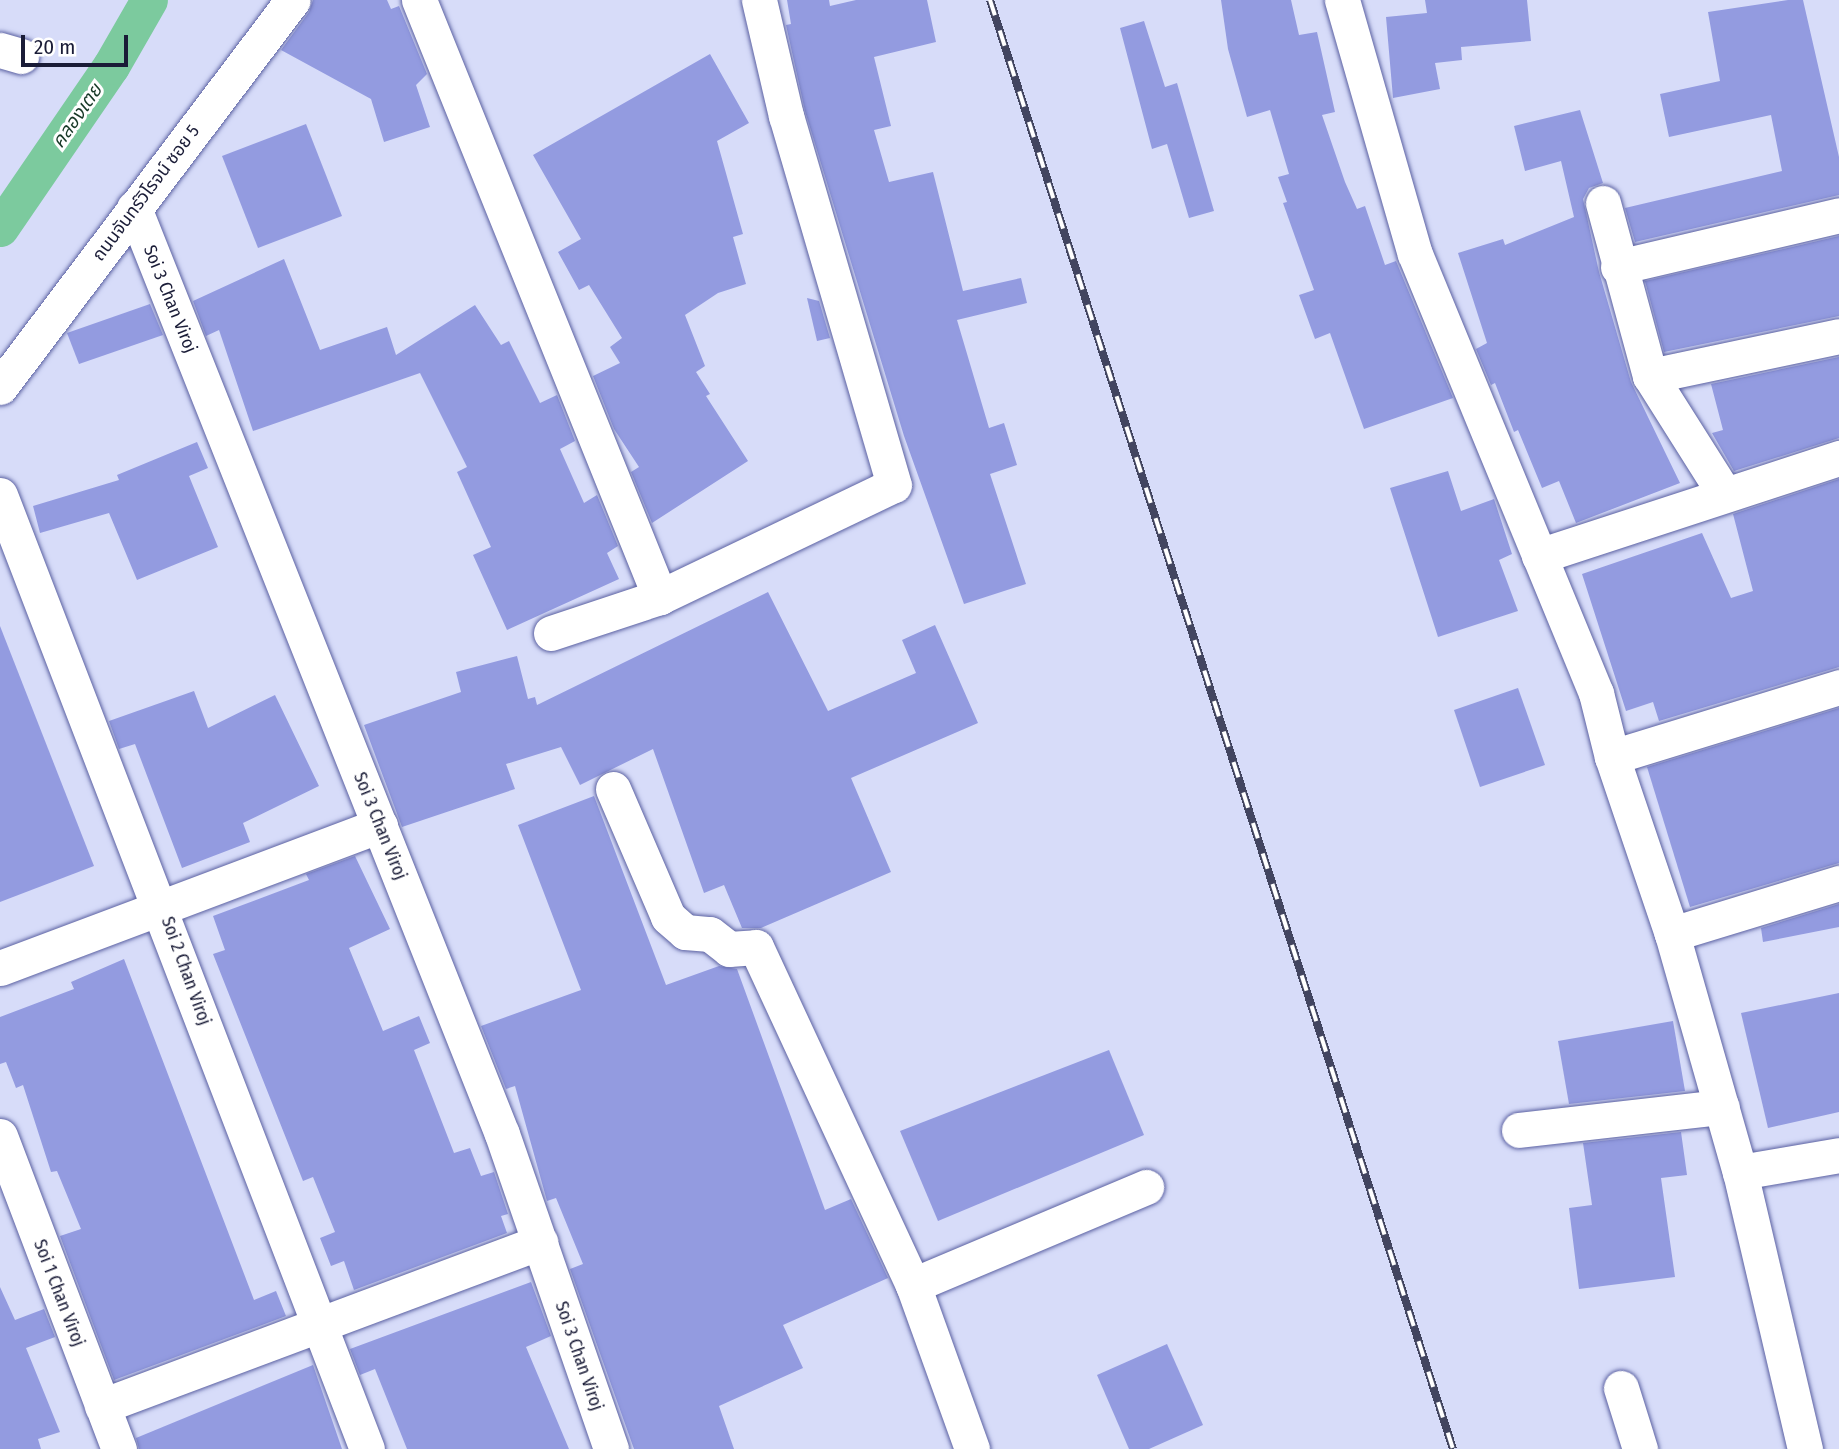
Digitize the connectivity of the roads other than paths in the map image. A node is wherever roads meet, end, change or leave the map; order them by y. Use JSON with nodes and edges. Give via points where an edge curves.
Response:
{"nodes":[{"id":1,"x":293,"y":0,"type":"edge"},
{"id":2,"x":419,"y":0,"type":"edge"},
{"id":3,"x":759,"y":0,"type":"edge"},
{"id":4,"x":1342,"y":0,"type":"edge"},
{"id":5,"x":1603,"y":203,"type":"dead end"},
{"id":6,"x":134,"y":208,"type":"junction"},
{"id":7,"x":1839,"y":215,"type":"edge"},
{"id":8,"x":1618,"y":267,"type":"junction"},
{"id":9,"x":1839,"y":336,"type":"edge"},
{"id":10,"x":1650,"y":376,"type":"junction"},
{"id":11,"x":0,"y":387,"type":"edge"},
{"id":12,"x":1839,"y":458,"type":"edge"},
{"id":13,"x":1724,"y":493,"type":"junction"},
{"id":14,"x":0,"y":495,"type":"edge"},
{"id":15,"x":1539,"y":556,"type":"junction"},
{"id":16,"x":660,"y":597,"type":"junction"},
{"id":17,"x":551,"y":633,"type":"dead end"},
{"id":18,"x":1839,"y":687,"type":"edge"},
{"id":19,"x":1612,"y":757,"type":"junction"},
{"id":20,"x":613,"y":789,"type":"dead end"},
{"id":21,"x":380,"y":825,"type":"junction"},
{"id":22,"x":1839,"y":883,"type":"edge"},
{"id":23,"x":163,"y":908,"type":"junction"},
{"id":24,"x":1672,"y":934,"type":"junction"},
{"id":25,"x":0,"y":968,"type":"edge"},
{"id":26,"x":1722,"y":1107,"type":"junction"},
{"id":27,"x":1519,"y":1130,"type":"dead end"},
{"id":28,"x":0,"y":1136,"type":"edge"},
{"id":29,"x":1839,"y":1155,"type":"edge"},
{"id":30,"x":1740,"y":1172,"type":"junction"},
{"id":31,"x":1146,"y":1187,"type":"dead end"},
{"id":32,"x":540,"y":1242,"type":"junction"},
{"id":33,"x":913,"y":1285,"type":"junction"},
{"id":34,"x":319,"y":1326,"type":"junction"},
{"id":35,"x":1621,"y":1388,"type":"dead end"},
{"id":36,"x":102,"y":1406,"type":"junction"},
{"id":37,"x":119,"y":1449,"type":"edge"},
{"id":38,"x":367,"y":1449,"type":"edge"},
{"id":39,"x":611,"y":1449,"type":"edge"},
{"id":40,"x":972,"y":1449,"type":"edge"},
{"id":41,"x":1640,"y":1449,"type":"edge"},
{"id":42,"x":1805,"y":1449,"type":"edge"}],
"edges":[{"from":1,"to":6,"type":"street","name":"ถนนจันทร์วิโรจน์ ซอย 5"},
{"from":2,"to":16,"type":"street"},
{"from":3,"to":16,"type":"street","via":[[786,116],[894,485]]},
{"from":4,"to":15,"type":"street","via":[[1415,254]]},
{"from":5,"to":8,"type":"street"},
{"from":6,"to":11,"type":"street","name":"ถนนจันทร์วิโรจน์ ซอย 5"},
{"from":6,"to":21,"type":"street","name":"Soi 3 Chan Viroj"},
{"from":7,"to":8,"type":"street"},
{"from":8,"to":10,"type":"street"},
{"from":9,"to":10,"type":"street"},
{"from":10,"to":13,"type":"street"},
{"from":12,"to":13,"type":"street"},
{"from":13,"to":15,"type":"street"},
{"from":14,"to":23,"type":"street","name":"Soi 2 Chan Viroj"},
{"from":15,"to":19,"type":"street","via":[[1597,693]]},
{"from":16,"to":17,"type":"street"},
{"from":18,"to":19,"type":"street"},
{"from":19,"to":24,"type":"street"},
{"from":20,"to":33,"type":"street","via":[[668,917],[685,932],[710,934],[729,949],[756,947]]},
{"from":21,"to":23,"type":"street"},
{"from":21,"to":32,"type":"street","name":"Soi 3 Chan Viroj","via":[[502,1133]]},
{"from":22,"to":24,"type":"street"},
{"from":23,"to":25,"type":"street"},
{"from":23,"to":34,"type":"street","name":"Soi 2 Chan Viroj"},
{"from":24,"to":26,"type":"street"},
{"from":26,"to":27,"type":"street"},
{"from":26,"to":30,"type":"street"},
{"from":28,"to":36,"type":"street","name":"Soi 1 Chan Viroj"},
{"from":29,"to":30,"type":"street"},
{"from":30,"to":42,"type":"street"},
{"from":31,"to":33,"type":"street"},
{"from":32,"to":34,"type":"street"},
{"from":32,"to":39,"type":"street","name":"Soi 3 Chan Viroj"},
{"from":33,"to":40,"type":"street"},
{"from":34,"to":36,"type":"street"},
{"from":34,"to":38,"type":"street","name":"Soi 2 Chan Viroj"},
{"from":35,"to":41,"type":"street"},
{"from":36,"to":37,"type":"street","name":"Soi 1 Chan Viroj"}]}
